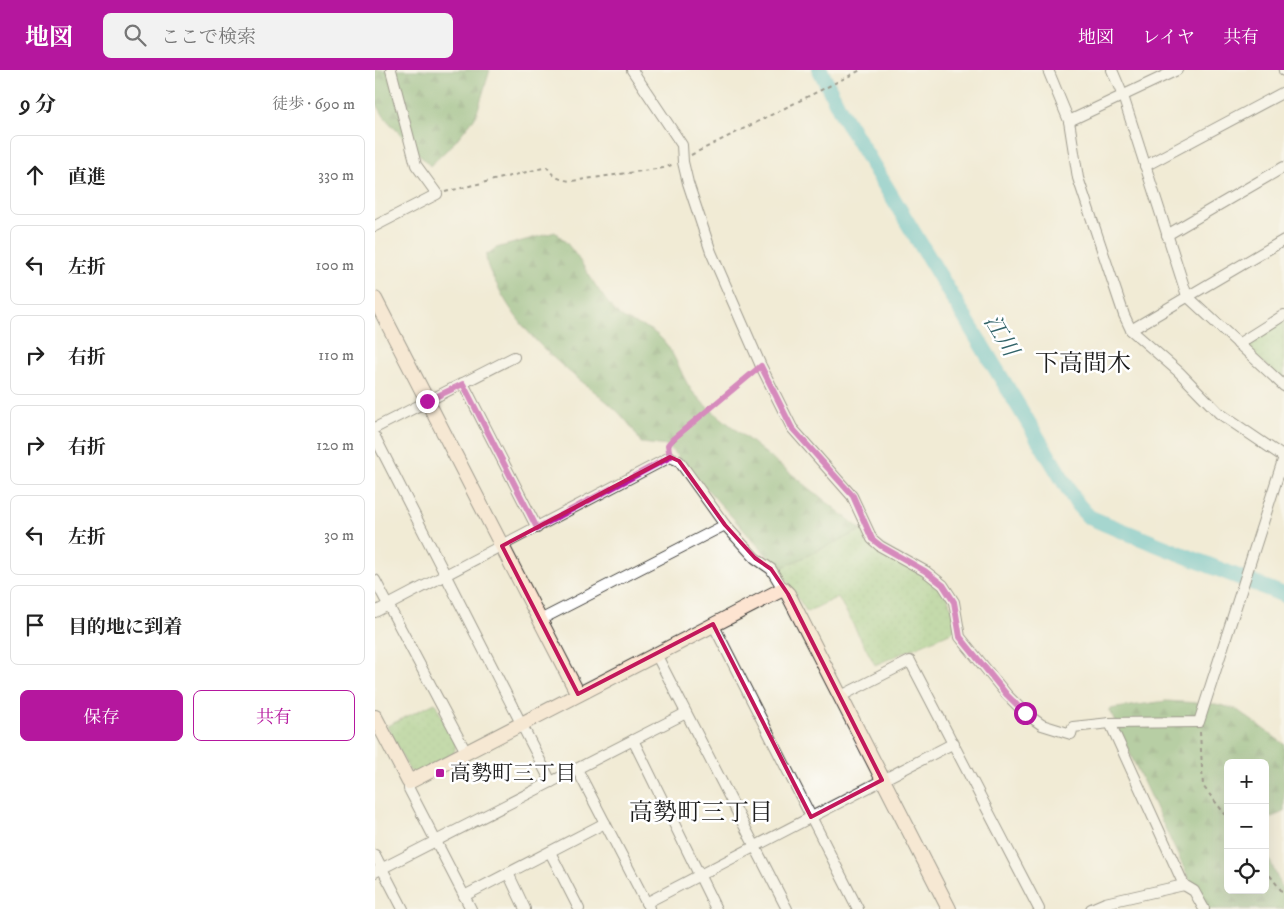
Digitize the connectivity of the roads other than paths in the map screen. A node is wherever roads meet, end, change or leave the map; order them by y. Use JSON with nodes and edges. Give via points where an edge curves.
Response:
{"nodes":[{"id":1,"x":391,"y":70,"type":"edge"},
{"id":2,"x":632,"y":70,"type":"edge"},
{"id":3,"x":1048,"y":70,"type":"edge"},
{"id":4,"x":1111,"y":70,"type":"edge"},
{"id":5,"x":1177,"y":70,"type":"edge"},
{"id":6,"x":1284,"y":92,"type":"edge"},
{"id":7,"x":1123,"y":96,"type":"junction"},
{"id":8,"x":1069,"y":121,"type":"junction"},
{"id":9,"x":1145,"y":166,"type":"junction"},
{"id":10,"x":1284,"y":167,"type":"edge"},
{"id":11,"x":375,"y":226,"type":"edge"},
{"id":12,"x":1167,"y":235,"type":"junction"},
{"id":13,"x":1284,"y":240,"type":"edge"},
{"id":14,"x":1187,"y":296,"type":"junction"},
{"id":15,"x":375,"y":299,"type":"edge"},
{"id":16,"x":1284,"y":315,"type":"edge"},
{"id":17,"x":1131,"y":330,"type":"junction"},
{"id":18,"x":1238,"y":344,"type":"junction"},
{"id":19,"x":514,"y":357,"type":"dead end"},
{"id":20,"x":463,"y":384,"type":"junction"},
{"id":21,"x":1284,"y":386,"type":"edge"},
{"id":22,"x":427,"y":401,"type":"junction"},
{"id":23,"x":375,"y":428,"type":"edge"},
{"id":24,"x":375,"y":437,"type":"edge"},
{"id":25,"x":1284,"y":457,"type":"edge"},
{"id":26,"x":725,"y":525,"type":"junction"},
{"id":27,"x":537,"y":528,"type":"junction"},
{"id":28,"x":502,"y":546,"type":"junction"},
{"id":29,"x":446,"y":576,"type":"junction"},
{"id":30,"x":375,"y":580,"type":"edge"},
{"id":31,"x":783,"y":589,"type":"junction"},
{"id":32,"x":388,"y":606,"type":"junction"},
{"id":33,"x":375,"y":612,"type":"edge"},
{"id":34,"x":540,"y":620,"type":"junction"},
{"id":35,"x":713,"y":624,"type":"junction"},
{"id":36,"x":656,"y":654,"type":"junction"},
{"id":37,"x":578,"y":694,"type":"junction"},
{"id":38,"x":841,"y":696,"type":"junction"},
{"id":39,"x":686,"y":713,"type":"junction"},
{"id":40,"x":1110,"y":723,"type":"junction"},
{"id":41,"x":521,"y":724,"type":"junction"},
{"id":42,"x":377,"y":725,"type":"edge"},
{"id":43,"x":633,"y":740,"type":"junction"},
{"id":44,"x":954,"y":743,"type":"junction"},
{"id":45,"x":466,"y":752,"type":"junction"},
{"id":46,"x":577,"y":769,"type":"junction"},
{"id":47,"x":882,"y":780,"type":"junction"},
{"id":48,"x":409,"y":782,"type":"junction"},
{"id":49,"x":551,"y":782,"type":"junction"},
{"id":50,"x":811,"y":817,"type":"junction"},
{"id":51,"x":605,"y":823,"type":"junction"},
{"id":52,"x":436,"y":841,"type":"junction"},
{"id":53,"x":755,"y":846,"type":"junction"},
{"id":54,"x":550,"y":852,"type":"junction"},
{"id":55,"x":375,"y":856,"type":"edge"},
{"id":56,"x":378,"y":870,"type":"edge"},
{"id":57,"x":508,"y":873,"type":"junction"},
{"id":58,"x":699,"y":875,"type":"junction"},
{"id":59,"x":1184,"y":885,"type":"junction"},
{"id":60,"x":464,"y":896,"type":"junction"},
{"id":61,"x":647,"y":906,"type":"edge"},
{"id":62,"x":403,"y":909,"type":"edge"},
{"id":63,"x":471,"y":909,"type":"edge"},
{"id":64,"x":525,"y":909,"type":"edge"},
{"id":65,"x":579,"y":909,"type":"edge"},
{"id":66,"x":716,"y":909,"type":"edge"},
{"id":67,"x":787,"y":909,"type":"edge"},
{"id":68,"x":858,"y":909,"type":"edge"},
{"id":69,"x":949,"y":909,"type":"edge"},
{"id":70,"x":1039,"y":909,"type":"edge"},
{"id":71,"x":1091,"y":909,"type":"edge"},
{"id":72,"x":1203,"y":909,"type":"edge"}],
"edges":[{"from":1,"to":11,"type":"street","via":[[416,165],[437,194]]},
{"from":2,"to":40,"type":"street","via":[[682,145],[683,160],[711,252],[792,428],[853,496],[872,539],[943,585],[954,602],[960,637],[1025,713],[1056,731],[1071,734],[1073,727]]},
{"from":3,"to":8,"type":"street"},
{"from":4,"to":7,"type":"street"},
{"from":5,"to":7,"type":"street"},
{"from":6,"to":9,"type":"street"},
{"from":7,"to":8,"type":"street"},
{"from":7,"to":9,"type":"street"},
{"from":8,"to":17,"type":"street","via":[[1078,178],[1123,315]]},
{"from":9,"to":12,"type":"street"},
{"from":10,"to":12,"type":"street"},
{"from":12,"to":14,"type":"street"},
{"from":13,"to":14,"type":"street"},
{"from":14,"to":17,"type":"street"},
{"from":14,"to":18,"type":"street"},
{"from":15,"to":22,"type":"street"},
{"from":16,"to":18,"type":"street"},
{"from":17,"to":25,"type":"street","via":[[1228,420]]},
{"from":18,"to":21,"type":"street"},
{"from":19,"to":20,"type":"street"},
{"from":20,"to":22,"type":"street"},
{"from":20,"to":27,"type":"street"},
{"from":22,"to":23,"type":"street"},
{"from":22,"to":28,"type":"street"},
{"from":24,"to":29,"type":"street"},
{"from":25,"to":40,"type":"street","via":[[1199,722]]},
{"from":26,"to":27,"type":"street","via":[[679,461],[670,457]]},
{"from":26,"to":31,"type":"street","via":[[755,558],[771,569]]},
{"from":26,"to":34,"type":"street"},
{"from":27,"to":28,"type":"street"},
{"from":28,"to":29,"type":"street"},
{"from":28,"to":34,"type":"street"},
{"from":29,"to":32,"type":"street"},
{"from":29,"to":41,"type":"street"},
{"from":30,"to":32,"type":"street"},
{"from":31,"to":35,"type":"street"},
{"from":31,"to":38,"type":"street","via":[[789,594]]},
{"from":32,"to":33,"type":"street"},
{"from":32,"to":45,"type":"street"},
{"from":34,"to":37,"type":"street"},
{"from":35,"to":36,"type":"street"},
{"from":35,"to":50,"type":"street"},
{"from":36,"to":37,"type":"street"},
{"from":36,"to":39,"type":"street"},
{"from":37,"to":41,"type":"street"},
{"from":38,"to":44,"type":"street","via":[[910,661]]},
{"from":38,"to":47,"type":"street"},
{"from":39,"to":43,"type":"street"},
{"from":39,"to":53,"type":"street"},
{"from":40,"to":59,"type":"street"},
{"from":41,"to":45,"type":"street"},
{"from":41,"to":49,"type":"street"},
{"from":42,"to":48,"type":"street"},
{"from":43,"to":46,"type":"street"},
{"from":43,"to":58,"type":"street"},
{"from":44,"to":47,"type":"street"},
{"from":44,"to":70,"type":"street"},
{"from":45,"to":48,"type":"street"},
{"from":46,"to":49,"type":"street"},
{"from":46,"to":51,"type":"street"},
{"from":47,"to":50,"type":"street"},
{"from":47,"to":69,"type":"street"},
{"from":48,"to":52,"type":"street","via":[[409,789]]},
{"from":49,"to":52,"type":"street"},
{"from":50,"to":53,"type":"street"},
{"from":50,"to":68,"type":"street"},
{"from":51,"to":54,"type":"street"},
{"from":51,"to":61,"type":"street"},
{"from":52,"to":56,"type":"street"},
{"from":52,"to":60,"type":"street"},
{"from":53,"to":58,"type":"street"},
{"from":53,"to":67,"type":"street"},
{"from":54,"to":57,"type":"street"},
{"from":54,"to":65,"type":"street"},
{"from":55,"to":56,"type":"street"},
{"from":56,"to":62,"type":"street"},
{"from":57,"to":60,"type":"street"},
{"from":57,"to":64,"type":"street"},
{"from":58,"to":61,"type":"street"},
{"from":58,"to":66,"type":"street"},
{"from":59,"to":71,"type":"street"},
{"from":59,"to":72,"type":"street","via":[[1194,891]]},
{"from":60,"to":63,"type":"street"}]}
